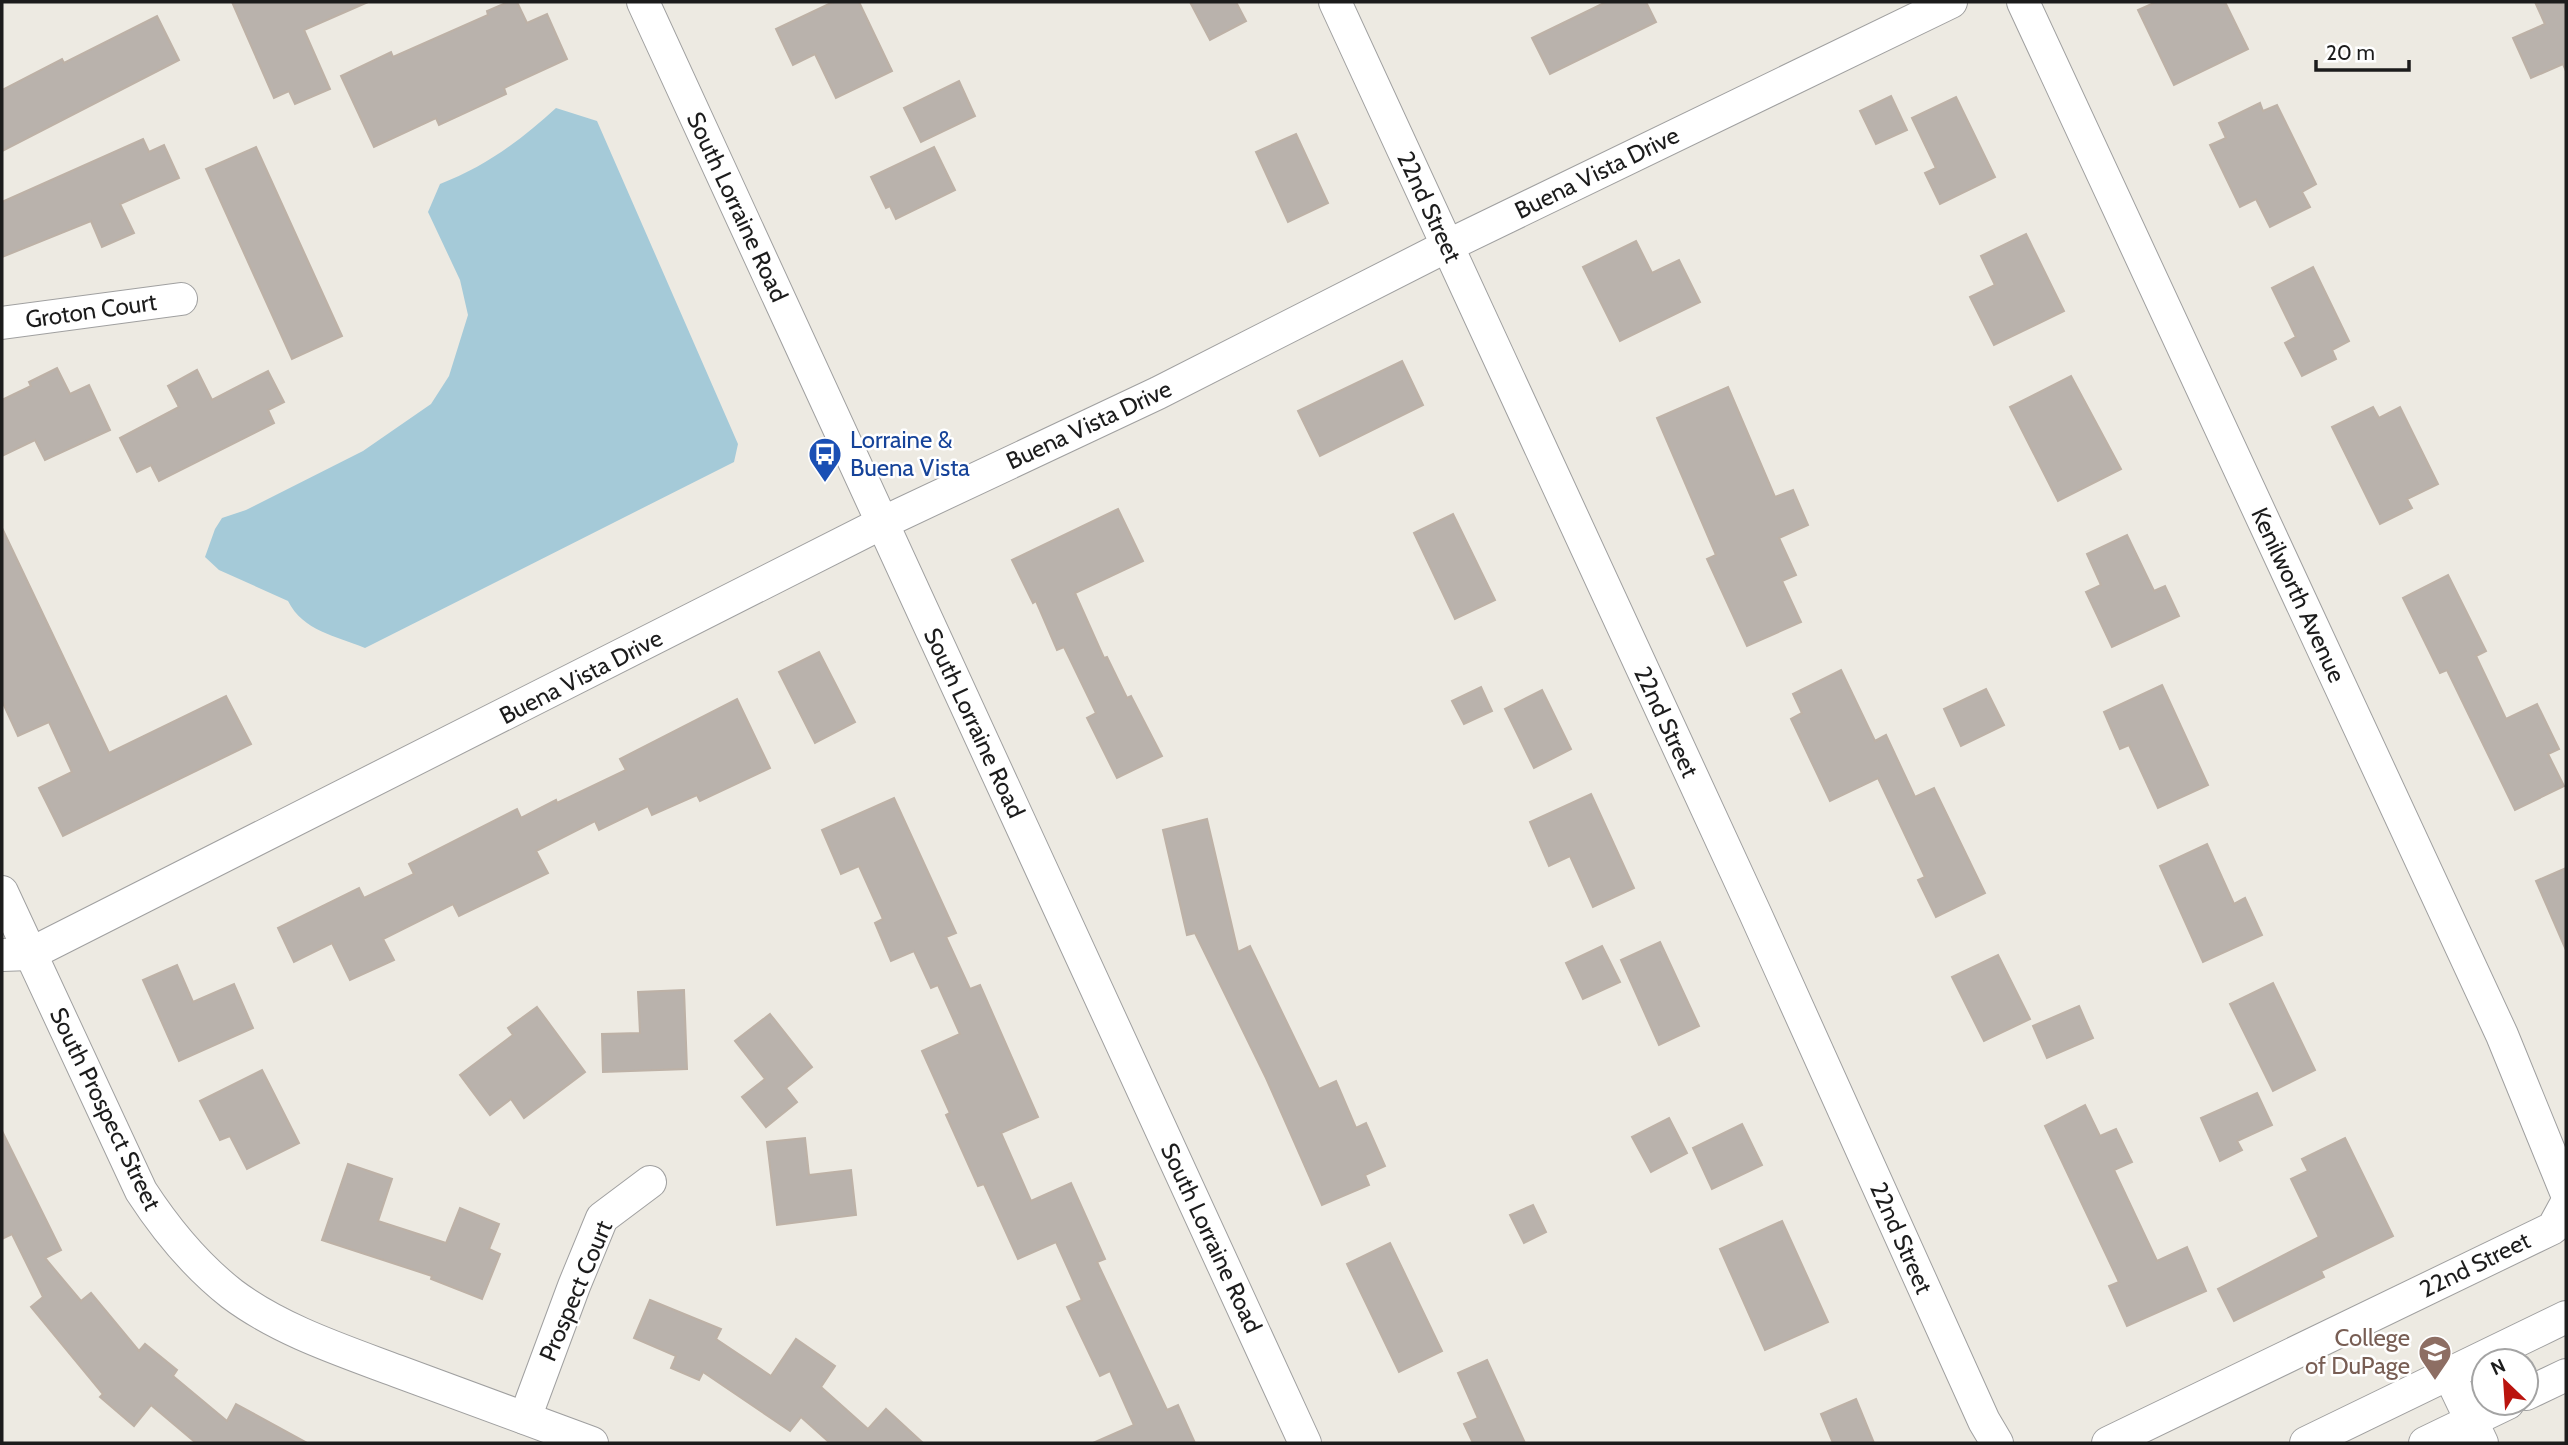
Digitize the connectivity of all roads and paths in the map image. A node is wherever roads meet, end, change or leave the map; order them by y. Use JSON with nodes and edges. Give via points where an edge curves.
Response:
{"nodes":[{"id":1,"x":643,"y":2,"type":"edge"},
{"id":2,"x":1335,"y":2,"type":"edge"},
{"id":3,"x":1951,"y":2,"type":"edge"},
{"id":4,"x":2023,"y":2,"type":"edge"},
{"id":5,"x":1447,"y":246,"type":"junction"},
{"id":6,"x":181,"y":299,"type":"dead end"},
{"id":7,"x":2,"y":323,"type":"edge"},
{"id":8,"x":882,"y":523,"type":"junction"},
{"id":9,"x":2,"y":892,"type":"edge"},
{"id":10,"x":16,"y":955,"type":"edge"},
{"id":11,"x":650,"y":1182,"type":"dead end"},
{"id":12,"x":2566,"y":1192,"type":"edge"},
{"id":13,"x":2566,"y":1203,"type":"edge"},
{"id":14,"x":2566,"y":1317,"type":"edge"},
{"id":15,"x":2449,"y":1374,"type":"junction"},
{"id":16,"x":2566,"y":1375,"type":"edge"},
{"id":17,"x":2540,"y":1387,"type":"edge"},
{"id":18,"x":2493,"y":1417,"type":"edge"},
{"id":19,"x":525,"y":1418,"type":"junction"},
{"id":20,"x":2477,"y":1432,"type":"edge"},
{"id":21,"x":592,"y":1443,"type":"edge"},
{"id":22,"x":1305,"y":1443,"type":"edge"},
{"id":23,"x":1997,"y":1443,"type":"edge"},
{"id":24,"x":2108,"y":1443,"type":"edge"},
{"id":25,"x":2306,"y":1443,"type":"edge"},
{"id":26,"x":2425,"y":1443,"type":"edge"}],
"edges":[{"from":1,"to":8,"type":"street","name":"South Lorraine Road"},
{"from":2,"to":5,"type":"street","name":"22nd Street"},
{"from":3,"to":5,"type":"street","name":"Buena Vista Drive"},
{"from":4,"to":12,"type":"street","name":"Kenilworth Avenue","via":[[2502,1035]]},
{"from":5,"to":8,"type":"street","name":"Buena Vista Drive","via":[[1168,388]]},
{"from":5,"to":23,"type":"street","name":"22nd Street"},
{"from":6,"to":7,"type":"street","name":"Groton Court"},
{"from":8,"to":10,"type":"street","name":"Buena Vista Drive"},
{"from":8,"to":22,"type":"street","name":"South Lorraine Road"},
{"from":9,"to":10,"type":"street","name":"South Prospect Street"},
{"from":10,"to":19,"type":"street","name":"South Prospect Street","via":[[141,1191],[196,1264],[234,1296],[276,1321],[348,1353]]},
{"from":11,"to":19,"type":"street","name":"Prospect Court","via":[[602,1217]]},
{"from":13,"to":24,"type":"street","name":"22nd Street","via":[[2553,1228]]},
{"from":14,"to":15,"type":"street"},
{"from":15,"to":20,"type":"street"},
{"from":15,"to":25,"type":"street"},
{"from":16,"to":17,"type":"street"},
{"from":18,"to":20,"type":"street"},
{"from":19,"to":21,"type":"street","name":"South Prospect Street"},
{"from":20,"to":26,"type":"street"}]}
